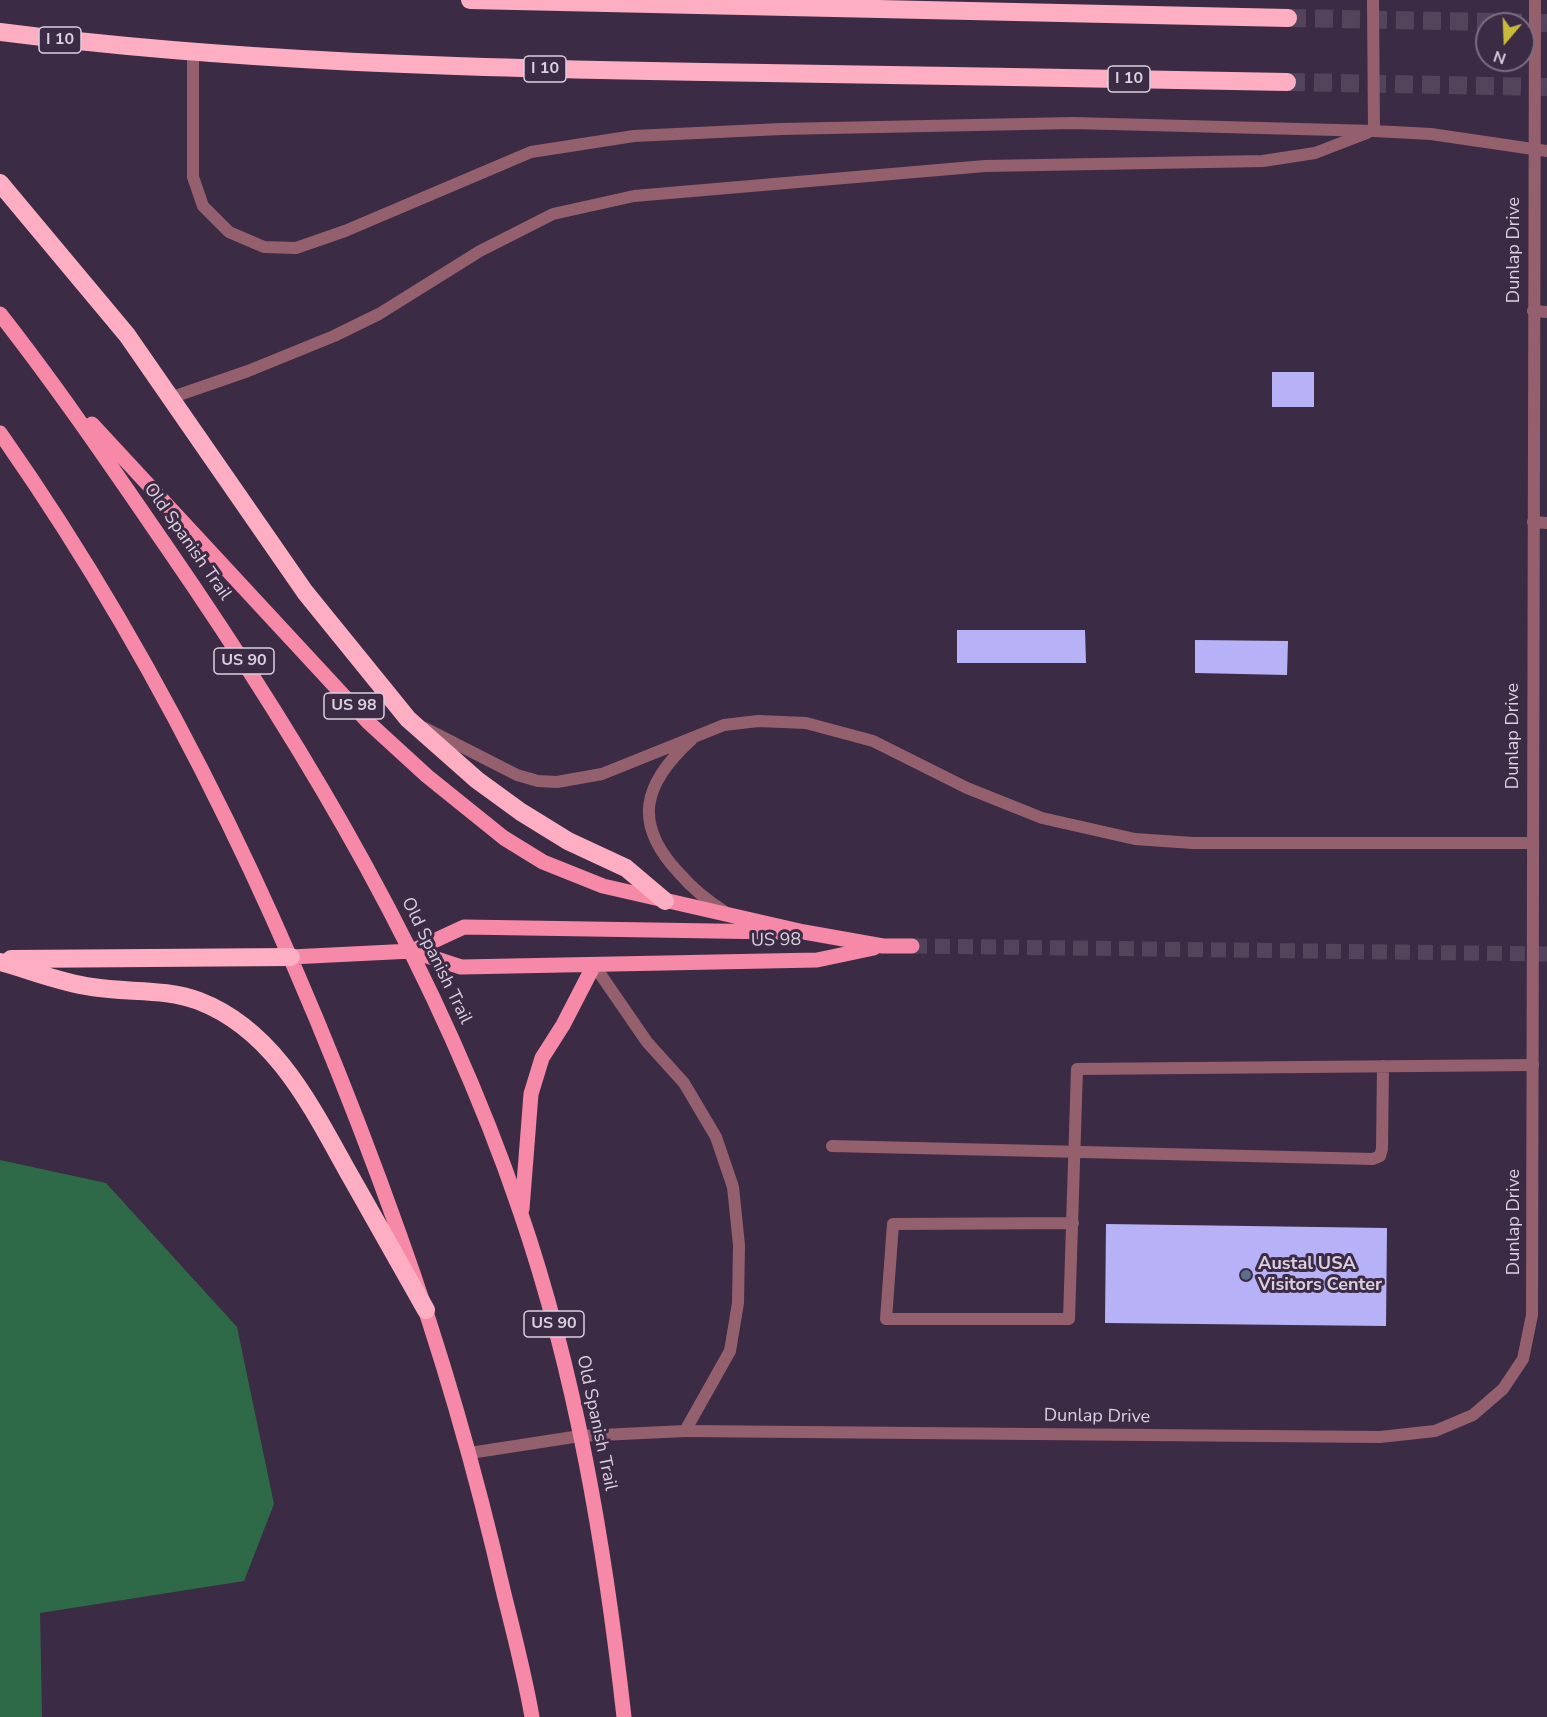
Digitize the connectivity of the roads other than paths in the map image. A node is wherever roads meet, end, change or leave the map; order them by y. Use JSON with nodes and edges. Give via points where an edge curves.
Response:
{"nodes":[{"id":1,"x":470,"y":0,"type":"edge"},
{"id":2,"x":1372,"y":0,"type":"edge"},
{"id":3,"x":1535,"y":0,"type":"edge"},
{"id":4,"x":1288,"y":18,"type":"tunnel mouth"},
{"id":5,"x":0,"y":32,"type":"edge"},
{"id":6,"x":193,"y":53,"type":"junction"},
{"id":7,"x":1287,"y":82,"type":"tunnel mouth"},
{"id":8,"x":1374,"y":131,"type":"junction"},
{"id":9,"x":1534,"y":148,"type":"junction"},
{"id":10,"x":1547,"y":151,"type":"edge"},
{"id":11,"x":0,"y":183,"type":"edge"},
{"id":12,"x":1533,"y":311,"type":"junction"},
{"id":13,"x":1547,"y":312,"type":"edge"},
{"id":14,"x":0,"y":314,"type":"edge"},
{"id":15,"x":55,"y":385,"type":"junction"},
{"id":16,"x":170,"y":398,"type":"junction"},
{"id":17,"x":0,"y":433,"type":"edge"},
{"id":18,"x":1533,"y":522,"type":"junction"},
{"id":19,"x":1547,"y":522,"type":"edge"},
{"id":20,"x":408,"y":719,"type":"junction"},
{"id":21,"x":697,"y":734,"type":"junction"},
{"id":22,"x":1532,"y":843,"type":"junction"},
{"id":23,"x":666,"y":901,"type":"junction"},
{"id":24,"x":728,"y":913,"type":"junction"},
{"id":25,"x":804,"y":932,"type":"junction"},
{"id":26,"x":883,"y":946,"type":"junction"},
{"id":27,"x":912,"y":946,"type":"tunnel mouth"},
{"id":28,"x":412,"y":951,"type":"junction"},
{"id":29,"x":291,"y":957,"type":"junction"},
{"id":30,"x":0,"y":961,"type":"edge"},
{"id":31,"x":594,"y":965,"type":"junction"},
{"id":32,"x":1533,"y":1065,"type":"junction"},
{"id":33,"x":1383,"y":1066,"type":"junction"},
{"id":34,"x":832,"y":1146,"type":"dead end"},
{"id":35,"x":1075,"y":1153,"type":"junction"},
{"id":36,"x":522,"y":1215,"type":"junction"},
{"id":37,"x":1073,"y":1223,"type":"junction"},
{"id":38,"x":426,"y":1310,"type":"junction"},
{"id":39,"x":685,"y":1431,"type":"junction"},
{"id":40,"x":580,"y":1436,"type":"junction"},
{"id":41,"x":470,"y":1453,"type":"junction"},
{"id":42,"x":532,"y":1717,"type":"edge"},
{"id":43,"x":624,"y":1717,"type":"edge"}],
"edges":[{"from":1,"to":4,"type":"highway"},
{"from":2,"to":8,"type":"street"},
{"from":3,"to":9,"type":"street","name":"Dunlap Drive"},
{"from":5,"to":6,"type":"highway","number":"I 10"},
{"from":6,"to":7,"type":"highway","number":"I 10","via":[[501,68]]},
{"from":6,"to":8,"type":"street","via":[[193,177],[203,206],[229,232],[264,247],[296,248],[345,231],[531,152],[634,136],[1073,123]]},
{"from":8,"to":9,"type":"street","via":[[1431,134]]},
{"from":8,"to":16,"type":"street","via":[[1315,153],[1263,161],[985,166],[634,196],[553,214],[480,251],[361,323],[248,371]]},
{"from":9,"to":10,"type":"street"},
{"from":9,"to":12,"type":"street","name":"Dunlap Drive"},
{"from":11,"to":16,"type":"highway","via":[[127,335]]},
{"from":12,"to":13,"type":"street"},
{"from":12,"to":18,"type":"street","name":"Dunlap Drive"},
{"from":14,"to":15,"type":"main road","name":"Old Spanish Trail","number":"US 90"},
{"from":15,"to":23,"type":"main road","number":"US 98","via":[[368,722],[427,776],[504,838],[543,862],[603,886]]},
{"from":15,"to":28,"type":"main road","name":"Old Spanish Trail","number":"US 90","via":[[238,650],[346,830]]},
{"from":16,"to":20,"type":"highway","via":[[305,592]]},
{"from":17,"to":29,"type":"main road","via":[[130,635],[254,873]]},
{"from":18,"to":19,"type":"street"},
{"from":18,"to":22,"type":"street","name":"Dunlap Drive"},
{"from":20,"to":21,"type":"street","via":[[517,775],[545,782],[602,774]]},
{"from":20,"to":23,"type":"highway","via":[[477,780],[521,812],[568,841],[626,868]]},
{"from":21,"to":22,"type":"street","via":[[748,722],[818,725],[880,745],[968,788],[1042,818],[1135,839],[1193,843]]},
{"from":21,"to":24,"type":"street","via":[[661,771],[652,792],[649,819],[656,846],[667,861],[702,898]]},
{"from":22,"to":32,"type":"street","name":"Dunlap Drive"},
{"from":23,"to":24,"type":"main road","number":"US 98"},
{"from":24,"to":25,"type":"main road","number":"US 98"},
{"from":25,"to":26,"type":"main road","name":"US 98"},
{"from":25,"to":28,"type":"main road","via":[[464,927]]},
{"from":26,"to":27,"type":"main road","number":"US 98"},
{"from":26,"to":31,"type":"main road","name":"US 98","number":"US 98","via":[[817,960]]},
{"from":28,"to":29,"type":"main road","number":"US 98"},
{"from":28,"to":31,"type":"main road","name":"US 98","number":"US 98","via":[[461,966]]},
{"from":28,"to":36,"type":"main road","name":"Old Spanish Trail","number":"US 90","via":[[489,1123]]},
{"from":29,"to":30,"type":"highway"},
{"from":29,"to":38,"type":"main road"},
{"from":30,"to":38,"type":"highway","via":[[91,987],[191,998],[222,1011],[249,1030],[280,1062],[306,1100]]},
{"from":31,"to":36,"type":"main road","via":[[542,1058],[531,1094]]},
{"from":31,"to":39,"type":"street","via":[[647,1042],[684,1083],[716,1137],[733,1187],[739,1245],[738,1303],[730,1351]]},
{"from":32,"to":33,"type":"street"},
{"from":32,"to":39,"type":"street","name":"Dunlap Drive","via":[[1532,1315],[1522,1359],[1503,1389],[1473,1415],[1435,1431],[1380,1437]]},
{"from":33,"to":35,"type":"street","via":[[1077,1069]]},
{"from":33,"to":35,"type":"street","via":[[1382,1149],[1373,1160]]},
{"from":34,"to":35,"type":"street"},
{"from":35,"to":37,"type":"street"},
{"from":36,"to":40,"type":"main road","name":"Old Spanish Trail","number":"US 90","via":[[558,1338]]},
{"from":37,"to":37,"type":"street","via":[[1069,1319],[886,1319],[893,1224]]},
{"from":38,"to":41,"type":"main road"},
{"from":39,"to":40,"type":"street","name":"Dunlap Drive"},
{"from":40,"to":41,"type":"street","name":"Dunlap Drive"},
{"from":40,"to":43,"type":"main road","name":"Old Spanish Trail","number":"US 90","via":[[610,1605]]},
{"from":41,"to":42,"type":"main road"}]}
